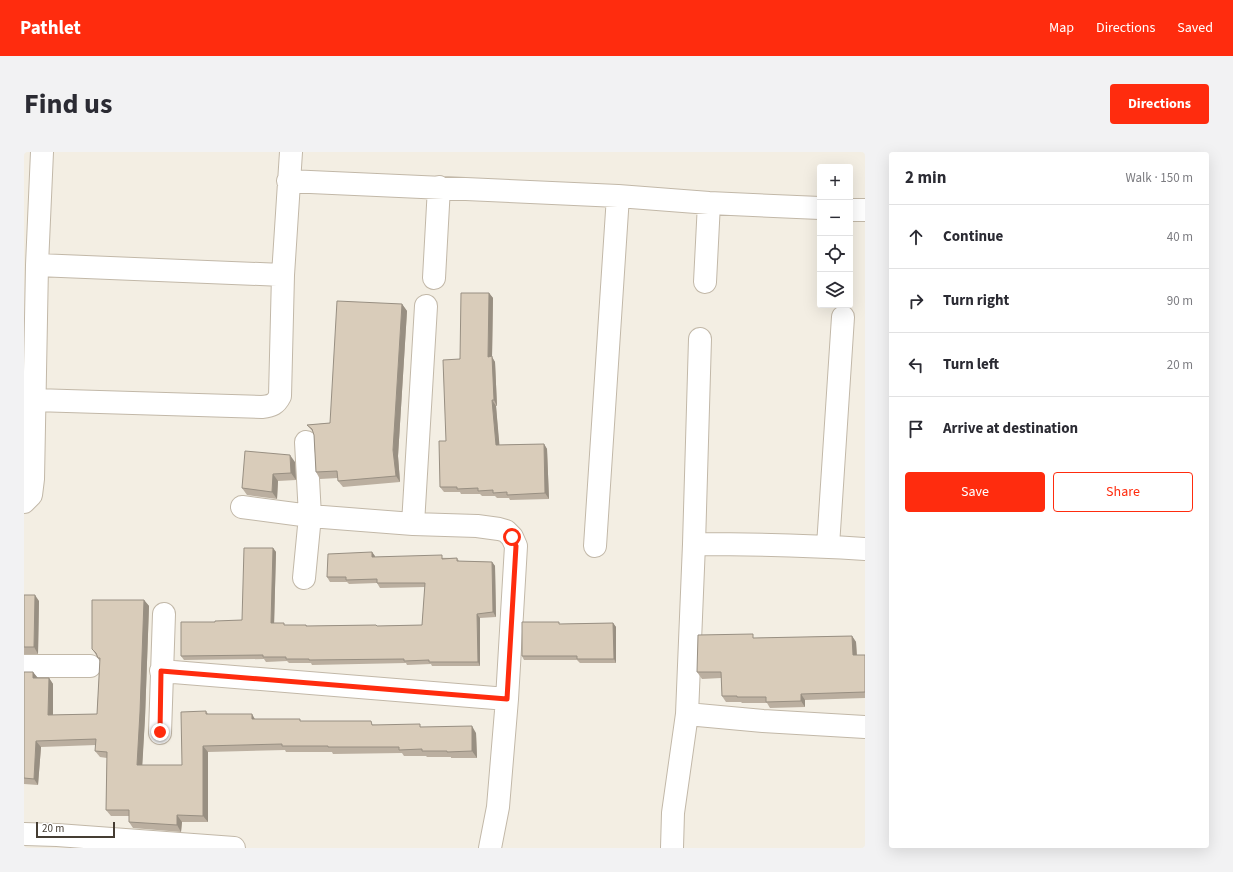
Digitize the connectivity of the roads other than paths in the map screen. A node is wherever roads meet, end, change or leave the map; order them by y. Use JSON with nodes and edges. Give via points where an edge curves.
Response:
{"nodes":[{"id":1,"x":42,"y":152,"type":"edge"},
{"id":2,"x":291,"y":152,"type":"edge"},
{"id":3,"x":288,"y":181,"type":"junction"},
{"id":4,"x":439,"y":187,"type":"junction"},
{"id":5,"x":32,"y":194,"type":"edge"},
{"id":6,"x":618,"y":196,"type":"junction"},
{"id":7,"x":709,"y":203,"type":"junction"},
{"id":8,"x":817,"y":208,"type":"edge"},
{"id":9,"x":853,"y":210,"type":"edge"},
{"id":10,"x":865,"y":210,"type":"edge"},
{"id":11,"x":37,"y":265,"type":"junction"},
{"id":12,"x":283,"y":275,"type":"junction"},
{"id":13,"x":434,"y":278,"type":"dead end"},
{"id":14,"x":706,"y":282,"type":"dead end"},
{"id":15,"x":426,"y":306,"type":"dead end"},
{"id":16,"x":843,"y":317,"type":"dead end"},
{"id":17,"x":700,"y":339,"type":"dead end"},
{"id":18,"x":34,"y":400,"type":"junction"},
{"id":19,"x":306,"y":442,"type":"dead end"},
{"id":20,"x":24,"y":502,"type":"edge"},
{"id":21,"x":242,"y":507,"type":"dead end"},
{"id":22,"x":310,"y":516,"type":"junction"},
{"id":23,"x":413,"y":524,"type":"junction"},
{"id":24,"x":694,"y":544,"type":"junction"},
{"id":25,"x":595,"y":546,"type":"dead end"},
{"id":26,"x":828,"y":546,"type":"junction"},
{"id":27,"x":865,"y":549,"type":"edge"},
{"id":28,"x":304,"y":578,"type":"dead end"},
{"id":29,"x":164,"y":614,"type":"dead end"},
{"id":30,"x":24,"y":666,"type":"edge"},
{"id":31,"x":90,"y":666,"type":"dead end"},
{"id":32,"x":161,"y":671,"type":"junction"},
{"id":33,"x":507,"y":699,"type":"junction"},
{"id":34,"x":687,"y":714,"type":"junction"},
{"id":35,"x":865,"y":727,"type":"edge"},
{"id":36,"x":160,"y":732,"type":"dead end"},
{"id":37,"x":24,"y":834,"type":"edge"},
{"id":38,"x":222,"y":847,"type":"edge"},
{"id":39,"x":490,"y":848,"type":"edge"},
{"id":40,"x":672,"y":848,"type":"edge"}],
"edges":[{"from":1,"to":5,"type":"street"},
{"from":2,"to":3,"type":"street"},
{"from":3,"to":4,"type":"street"},
{"from":3,"to":12,"type":"street"},
{"from":4,"to":6,"type":"street"},
{"from":4,"to":13,"type":"street"},
{"from":5,"to":11,"type":"street"},
{"from":6,"to":7,"type":"street"},
{"from":6,"to":25,"type":"street"},
{"from":7,"to":8,"type":"street"},
{"from":7,"to":14,"type":"street"},
{"from":9,"to":10,"type":"street"},
{"from":11,"to":12,"type":"street"},
{"from":11,"to":18,"type":"street"},
{"from":12,"to":18,"type":"street","via":[[280,396],[272,406]]},
{"from":15,"to":23,"type":"street"},
{"from":16,"to":26,"type":"street"},
{"from":17,"to":24,"type":"street"},
{"from":18,"to":20,"type":"street","via":[[33,479],[30,495]]},
{"from":19,"to":22,"type":"street"},
{"from":21,"to":22,"type":"street"},
{"from":22,"to":23,"type":"street"},
{"from":22,"to":28,"type":"street"},
{"from":23,"to":33,"type":"street","via":[[478,526],[506,531],[512,537],[516,546]]},
{"from":24,"to":26,"type":"street"},
{"from":24,"to":34,"type":"street"},
{"from":26,"to":27,"type":"street"},
{"from":29,"to":32,"type":"street"},
{"from":30,"to":31,"type":"street"},
{"from":32,"to":33,"type":"street"},
{"from":32,"to":36,"type":"street"},
{"from":33,"to":39,"type":"street","via":[[498,807]]},
{"from":34,"to":35,"type":"street"},
{"from":34,"to":40,"type":"street","via":[[673,813]]},
{"from":37,"to":38,"type":"street"}]}
